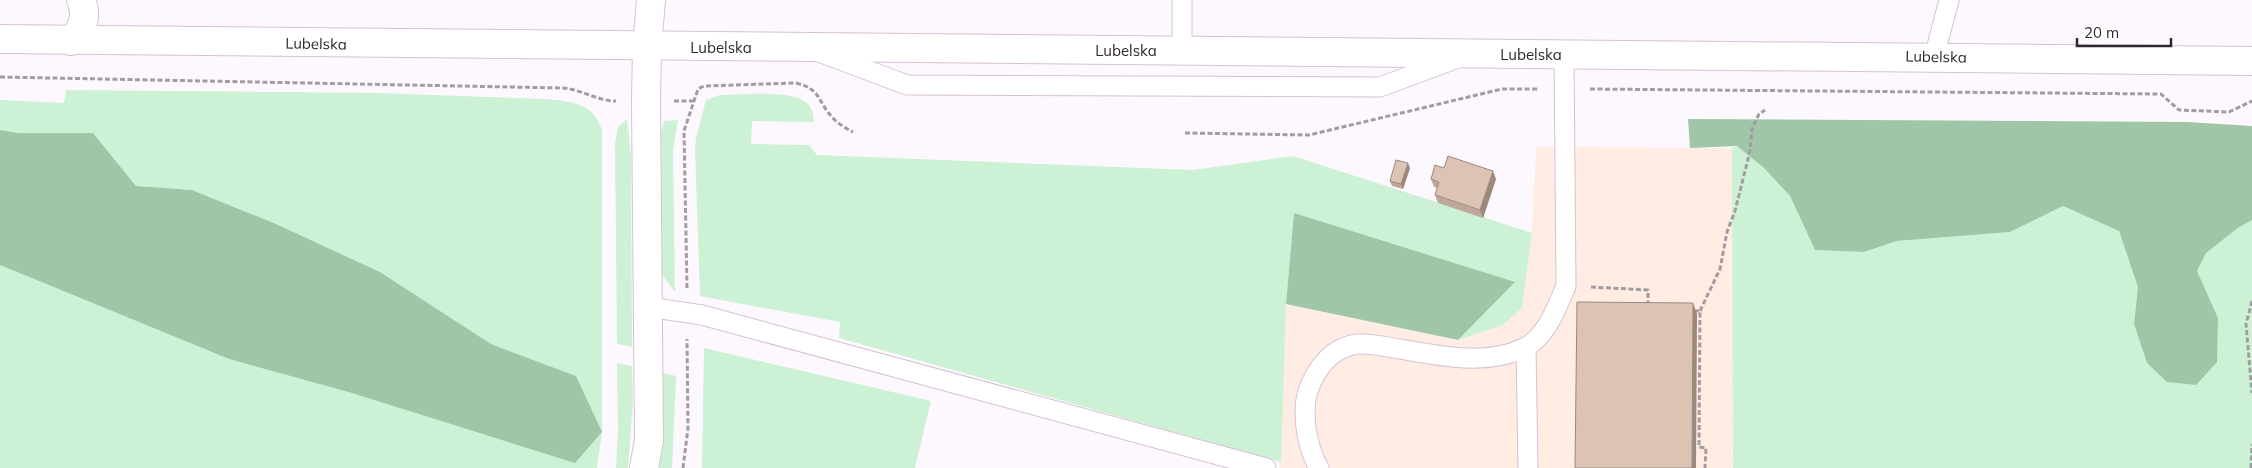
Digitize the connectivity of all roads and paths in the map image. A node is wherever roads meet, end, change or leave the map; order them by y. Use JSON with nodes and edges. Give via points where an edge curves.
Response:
{"nodes":[{"id":1,"x":81,"y":0,"type":"edge"},
{"id":2,"x":651,"y":0,"type":"edge"},
{"id":3,"x":1182,"y":0,"type":"edge"},
{"id":4,"x":1949,"y":0,"type":"edge"},
{"id":5,"x":0,"y":39,"type":"edge"},
{"id":6,"x":70,"y":41,"type":"junction"},
{"id":7,"x":647,"y":47,"type":"junction"},
{"id":8,"x":808,"y":48,"type":"junction"},
{"id":9,"x":1182,"y":51,"type":"junction"},
{"id":10,"x":1466,"y":54,"type":"junction"},
{"id":11,"x":1564,"y":55,"type":"junction"},
{"id":12,"x":1934,"y":57,"type":"junction"},
{"id":13,"x":2252,"y":61,"type":"edge"},
{"id":14,"x":0,"y":77,"type":"edge"},
{"id":15,"x":1565,"y":89,"type":"junction"},
{"id":16,"x":614,"y":101,"type":"dead end"},
{"id":17,"x":669,"y":101,"type":"dead end"},
{"id":18,"x":694,"y":101,"type":"junction"},
{"id":19,"x":2252,"y":101,"type":"edge"},
{"id":20,"x":1765,"y":110,"type":"dead end"},
{"id":21,"x":853,"y":132,"type":"dead end"},
{"id":22,"x":1185,"y":133,"type":"dead end"},
{"id":23,"x":1566,"y":286,"type":"junction"},
{"id":24,"x":687,"y":289,"type":"dead end"},
{"id":25,"x":2252,"y":301,"type":"edge"},
{"id":26,"x":648,"y":307,"type":"junction"},
{"id":27,"x":1648,"y":310,"type":"edge"},
{"id":28,"x":1692,"y":311,"type":"edge"},
{"id":29,"x":1700,"y":311,"type":"junction"},
{"id":30,"x":687,"y":335,"type":"dead end"},
{"id":31,"x":1526,"y":347,"type":"junction"},
{"id":32,"x":2252,"y":393,"type":"edge"},
{"id":33,"x":2252,"y":444,"type":"edge"},
{"id":34,"x":644,"y":468,"type":"edge"},
{"id":35,"x":683,"y":468,"type":"edge"},
{"id":36,"x":1266,"y":468,"type":"edge"},
{"id":37,"x":1319,"y":468,"type":"edge"},
{"id":38,"x":1528,"y":468,"type":"edge"},
{"id":39,"x":1706,"y":468,"type":"edge"},
{"id":40,"x":2250,"y":468,"type":"edge"}],
"edges":[{"from":1,"to":6,"type":"main road","via":[[83,26]]},
{"from":2,"to":7,"type":"main road"},
{"from":3,"to":9,"type":"lane"},
{"from":4,"to":12,"type":"lane"},
{"from":5,"to":6,"type":"main road","name":"Lubelska"},
{"from":6,"to":7,"type":"main road","name":"Lubelska"},
{"from":7,"to":8,"type":"main road","name":"Lubelska"},
{"from":7,"to":26,"type":"main road"},
{"from":8,"to":9,"type":"main road","name":"Lubelska"},
{"from":8,"to":10,"type":"lane","via":[[907,85],[1380,87]]},
{"from":9,"to":10,"type":"main road","name":"Lubelska"},
{"from":10,"to":11,"type":"main road","name":"Lubelska"},
{"from":11,"to":12,"type":"main road","name":"Lubelska"},
{"from":11,"to":15,"type":"lane"},
{"from":12,"to":13,"type":"main road","name":"Lubelska"},
{"from":14,"to":16,"type":"path","via":[[573,88]]},
{"from":15,"to":19,"type":"path","via":[[2161,94],[2179,110],[2229,112]]},
{"from":15,"to":22,"type":"path","via":[[1502,89],[1309,135]]},
{"from":15,"to":23,"type":"lane"},
{"from":17,"to":18,"type":"path"},
{"from":18,"to":21,"type":"path","via":[[698,89],[704,86],[796,83],[816,92],[832,117]]},
{"from":18,"to":24,"type":"path","via":[[684,131]]},
{"from":20,"to":29,"type":"path","via":[[1759,114],[1752,129],[1750,151],[1720,269]]},
{"from":23,"to":27,"type":"path","via":[[1648,290]]},
{"from":23,"to":31,"type":"lane","via":[[1542,332]]},
{"from":25,"to":32,"type":"path","via":[[2246,324]]},
{"from":26,"to":34,"type":"main road","via":[[649,440]]},
{"from":26,"to":36,"type":"lane","via":[[702,315]]},
{"from":28,"to":29,"type":"path"},
{"from":29,"to":39,"type":"path","via":[[1699,447],[1706,448]]},
{"from":30,"to":35,"type":"path","via":[[688,428]]},
{"from":31,"to":37,"type":"lane","via":[[1509,353],[1465,358],[1378,345],[1358,344],[1340,350],[1324,361],[1312,378],[1307,396],[1305,418]]},
{"from":31,"to":38,"type":"lane"},
{"from":33,"to":40,"type":"path"}]}
